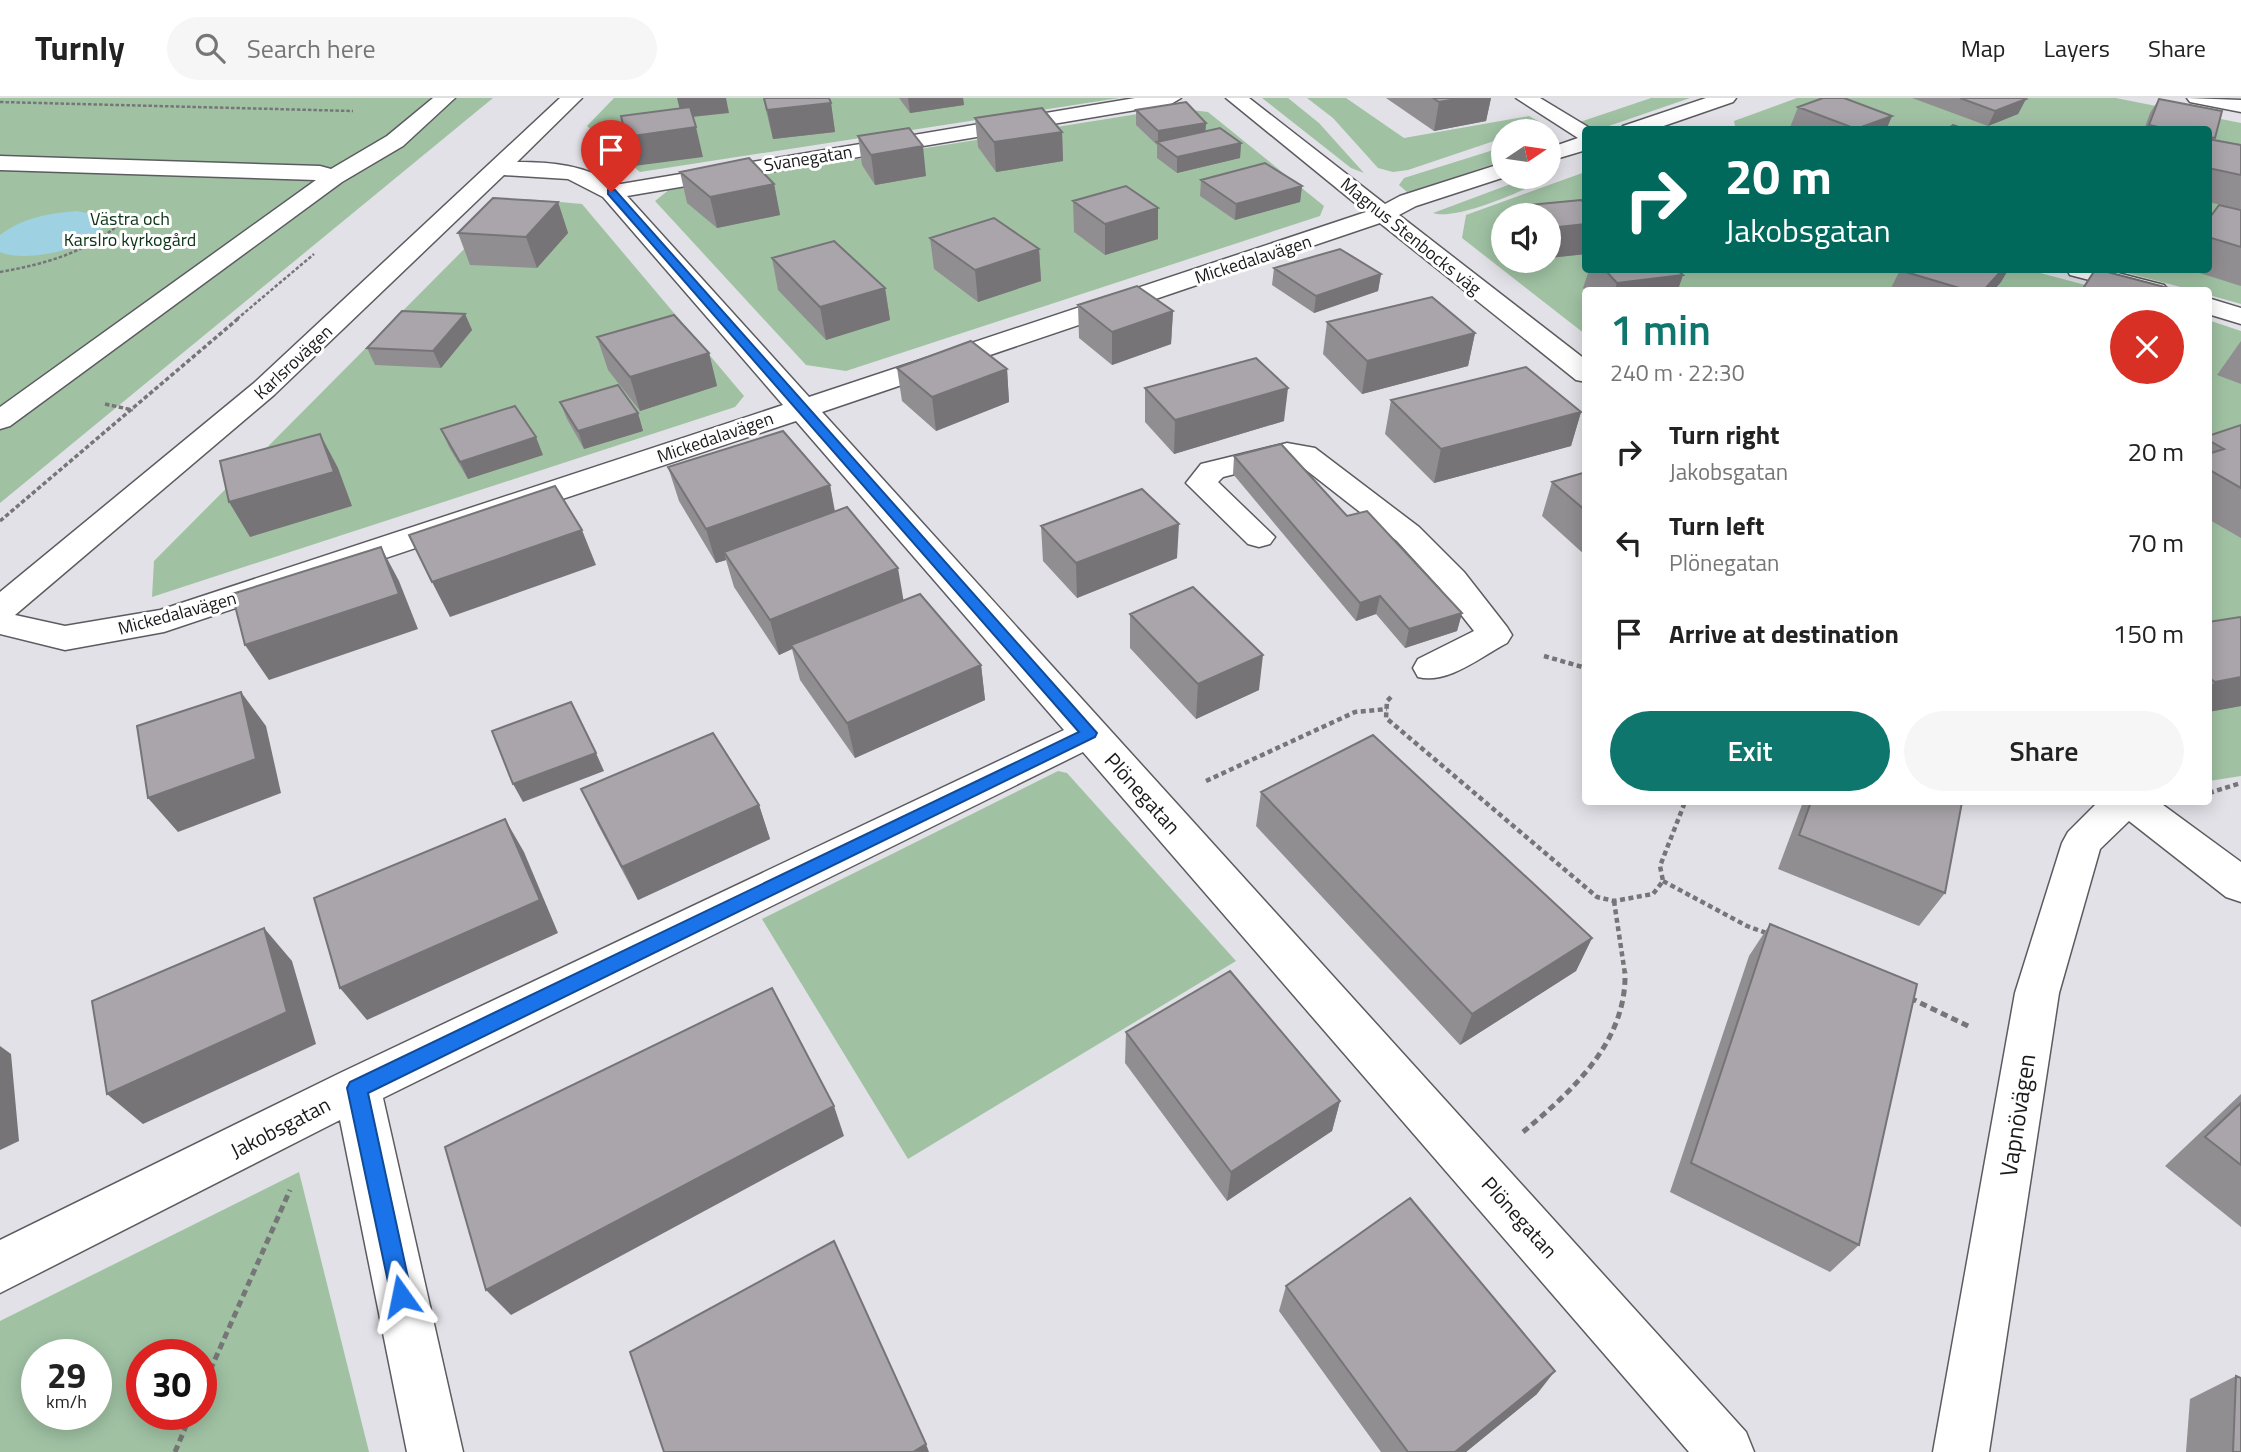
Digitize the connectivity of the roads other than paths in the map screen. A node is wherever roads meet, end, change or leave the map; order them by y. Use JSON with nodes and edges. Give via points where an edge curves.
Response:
{"nodes":[{"id":1,"x":444,"y":98,"type":"edge"},
{"id":2,"x":572,"y":98,"type":"edge"},
{"id":3,"x":1171,"y":98,"type":"edge"},
{"id":4,"x":1236,"y":98,"type":"edge"},
{"id":5,"x":1526,"y":98,"type":"edge"},
{"id":6,"x":1726,"y":98,"type":"edge"},
{"id":7,"x":2197,"y":98,"type":"edge"},
{"id":8,"x":2241,"y":106,"type":"edge"},
{"id":9,"x":1665,"y":118,"type":"junction"},
{"id":10,"x":1642,"y":126,"type":"edge"},
{"id":11,"x":1682,"y":126,"type":"edge"},
{"id":12,"x":1582,"y":132,"type":"edge"},
{"id":13,"x":1582,"y":145,"type":"edge"},
{"id":14,"x":1561,"y":151,"type":"edge"},
{"id":15,"x":0,"y":163,"type":"edge"},
{"id":16,"x":497,"y":168,"type":"junction"},
{"id":17,"x":1491,"y":174,"type":"edge"},
{"id":18,"x":334,"y":177,"type":"junction"},
{"id":19,"x":611,"y":192,"type":"junction"},
{"id":20,"x":1381,"y":215,"type":"junction"},
{"id":21,"x":2090,"y":273,"type":"edge"},
{"id":22,"x":2144,"y":287,"type":"edge"},
{"id":23,"x":2212,"y":307,"type":"edge"},
{"id":24,"x":2241,"y":316,"type":"edge"},
{"id":25,"x":1582,"y":371,"type":"edge"},
{"id":26,"x":0,"y":386,"type":"edge"},
{"id":27,"x":38,"y":392,"type":"junction"},
{"id":28,"x":801,"y":408,"type":"junction"},
{"id":29,"x":0,"y":420,"type":"edge"},
{"id":30,"x":1259,"y":537,"type":"dead end"},
{"id":31,"x":0,"y":610,"type":"edge"},
{"id":32,"x":0,"y":623,"type":"edge"},
{"id":33,"x":1431,"y":668,"type":"road end"},
{"id":34,"x":1090,"y":733,"type":"junction"},
{"id":35,"x":2123,"y":805,"type":"edge"},
{"id":36,"x":2136,"y":805,"type":"edge"},
{"id":37,"x":2241,"y":885,"type":"edge"},
{"id":38,"x":357,"y":1088,"type":"junction"},
{"id":39,"x":0,"y":1267,"type":"edge"},
{"id":40,"x":435,"y":1452,"type":"edge"},
{"id":41,"x":1726,"y":1452,"type":"edge"},
{"id":42,"x":1961,"y":1452,"type":"edge"}],
"edges":[{"from":1,"to":18,"type":"street","via":[[395,141]]},
{"from":2,"to":16,"type":"street","name":"Karlsrovägen"},
{"from":3,"to":19,"type":"street","name":"Svanegatan"},
{"from":4,"to":20,"type":"street","name":"Magnus Stenbocks väg"},
{"from":5,"to":12,"type":"street"},
{"from":6,"to":9,"type":"street"},
{"from":7,"to":8,"type":"street"},
{"from":9,"to":10,"type":"street"},
{"from":9,"to":11,"type":"street"},
{"from":13,"to":14,"type":"street"},
{"from":15,"to":18,"type":"street"},
{"from":16,"to":19,"type":"street","name":"Plönegatan","via":[[568,173],[598,181]]},
{"from":16,"to":31,"type":"street","name":"Karlsrovägen","via":[[264,389]]},
{"from":17,"to":20,"type":"street","name":"Mickedalavägen","via":[[1408,201]]},
{"from":18,"to":27,"type":"street"},
{"from":19,"to":28,"type":"street","name":"Plönegatan"},
{"from":20,"to":25,"type":"street","name":"Magnus Stenbocks väg"},
{"from":20,"to":28,"type":"street","name":"Mickedalavägen"},
{"from":21,"to":22,"type":"street"},
{"from":23,"to":24,"type":"street"},
{"from":26,"to":27,"type":"street"},
{"from":27,"to":29,"type":"street"},
{"from":28,"to":32,"type":"street","name":"Mickedalavägen","via":[[164,621],[65,638]]},
{"from":28,"to":34,"type":"street","name":"Plönegatan"},
{"from":30,"to":33,"type":"street","via":[[1201,483],[1212,470],[1287,452],[1304,454],[1408,534],[1495,635]]},
{"from":34,"to":38,"type":"street","name":"Jakobsgatan"},
{"from":34,"to":41,"type":"street","name":"Plönegatan"},
{"from":35,"to":42,"type":"street","name":"Vapnövägen","via":[[2082,843],[2037,993]]},
{"from":36,"to":37,"type":"street"},
{"from":38,"to":39,"type":"street","name":"Jakobsgatan"},
{"from":38,"to":40,"type":"street"}]}
